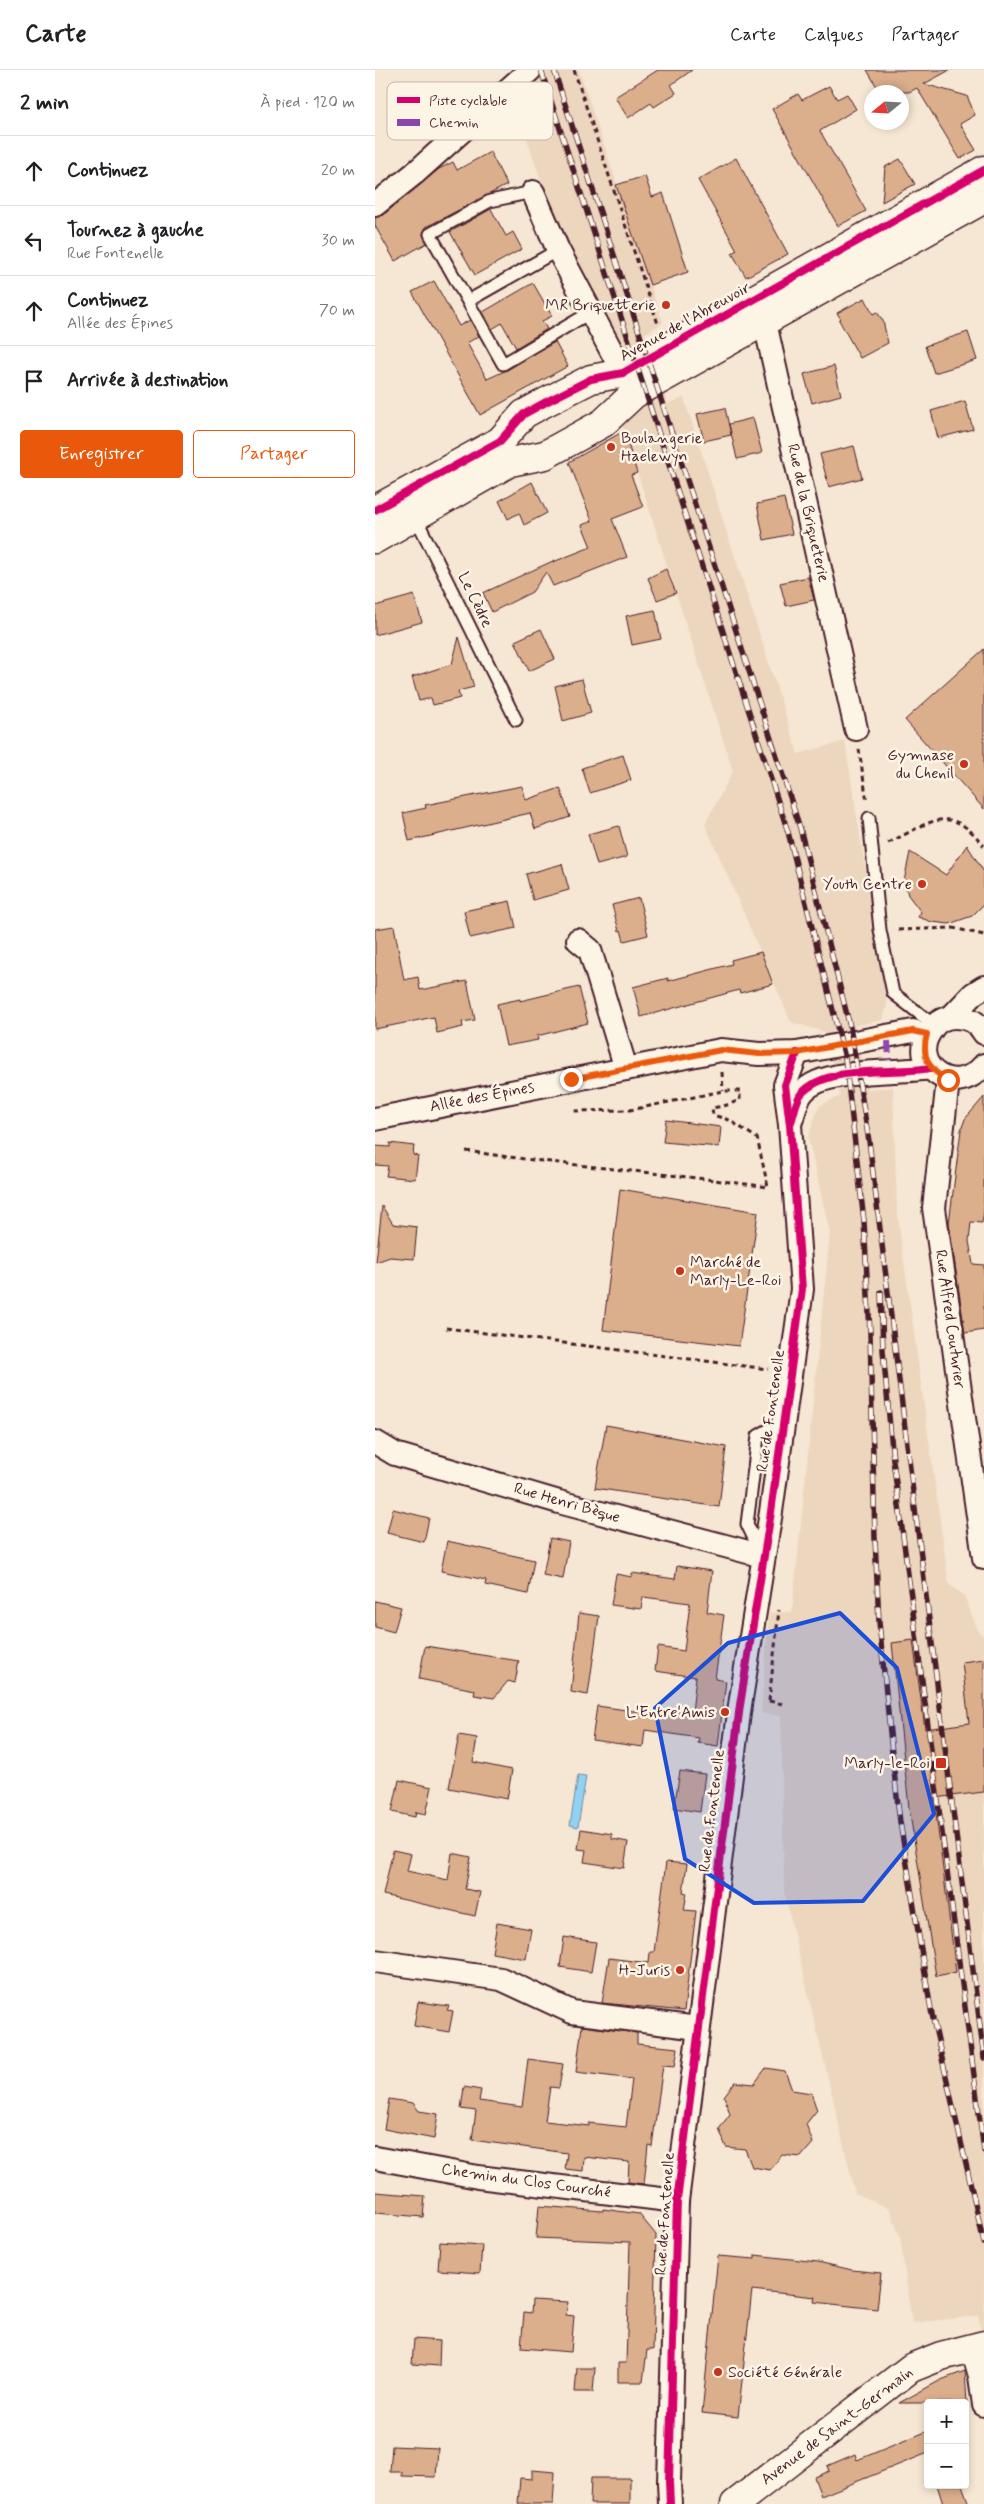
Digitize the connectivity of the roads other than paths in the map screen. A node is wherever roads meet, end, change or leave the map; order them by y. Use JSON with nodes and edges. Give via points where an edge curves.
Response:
{"nodes":[{"id":1,"x":530,"y":70,"type":"edge"},
{"id":2,"x":517,"y":82,"type":"edge"},
{"id":3,"x":452,"y":140,"type":"edge"},
{"id":4,"x":984,"y":170,"type":"edge"},
{"id":5,"x":533,"y":192,"type":"joint"},
{"id":6,"x":984,"y":199,"type":"edge"},
{"id":7,"x":375,"y":205,"type":"edge"},
{"id":8,"x":558,"y":250,"type":"junction"},
{"id":9,"x":468,"y":301,"type":"junction"},
{"id":10,"x":762,"y":309,"type":"junction"},
{"id":11,"x":591,"y":312,"type":"junction"},
{"id":12,"x":629,"y":383,"type":"junction"},
{"id":13,"x":410,"y":506,"type":"junction"},
{"id":14,"x":375,"y":510,"type":"edge"},
{"id":15,"x":375,"y":539,"type":"edge"},
{"id":16,"x":516,"y":720,"type":"dead end"},
{"id":17,"x":856,"y":729,"type":"road end"},
{"id":18,"x":869,"y":818,"type":"road end"},
{"id":19,"x":578,"y":940,"type":"dead end"},
{"id":20,"x":984,"y":987,"type":"edge"},
{"id":21,"x":937,"y":1026,"type":"junction"},
{"id":22,"x":984,"y":1033,"type":"edge"},
{"id":23,"x":797,"y":1053,"type":"junction"},
{"id":24,"x":984,"y":1065,"type":"edge"},
{"id":25,"x":626,"y":1068,"type":"junction"},
{"id":26,"x":939,"y":1074,"type":"junction"},
{"id":27,"x":375,"y":1119,"type":"edge"},
{"id":28,"x":790,"y":1125,"type":"junction"},
{"id":29,"x":375,"y":1442,"type":"edge"},
{"id":30,"x":763,"y":1556,"type":"junction"},
{"id":31,"x":984,"y":1558,"type":"edge"},
{"id":32,"x":375,"y":1961,"type":"edge"},
{"id":33,"x":699,"y":2028,"type":"junction"},
{"id":34,"x":375,"y":2158,"type":"edge"},
{"id":35,"x":677,"y":2202,"type":"junction"},
{"id":36,"x":978,"y":2347,"type":"edge"},
{"id":37,"x":984,"y":2405,"type":"edge"},
{"id":38,"x":670,"y":2504,"type":"edge"},
{"id":39,"x":735,"y":2504,"type":"edge"}],
"edges":[{"from":1,"to":2,"type":"street"},
{"from":3,"to":7,"type":"street"},
{"from":4,"to":10,"type":"street","name":"Avenue de l'Abreuvoir"},
{"from":5,"to":8,"type":"street"},
{"from":5,"to":9,"type":"lane","via":[[490,200],[431,234]]},
{"from":6,"to":10,"type":"street","name":"Avenue de l'Abreuvoir"},
{"from":8,"to":9,"type":"lane"},
{"from":8,"to":11,"type":"street"},
{"from":9,"to":11,"type":"lane","via":[[503,364]]},
{"from":10,"to":12,"type":"street","name":"Avenue de l'Abreuvoir"},
{"from":10,"to":12,"type":"street","name":"Avenue de l'Abreuvoir","via":[[666,348]]},
{"from":10,"to":17,"type":"street","name":"Rue de la Briqueterie"},
{"from":11,"to":12,"type":"street"},
{"from":12,"to":13,"type":"street","name":"Avenue de l'Abreuvoir","via":[[603,423],[545,455],[511,462]]},
{"from":12,"to":13,"type":"street","name":"Avenue de l'Abreuvoir","via":[[591,379],[524,414],[500,441]]},
{"from":13,"to":14,"type":"street","name":"Avenue de l'Abreuvoir"},
{"from":13,"to":15,"type":"street","name":"Avenue de l'Abreuvoir"},
{"from":13,"to":16,"type":"lane","name":"Le Cèdre"},
{"from":18,"to":21,"type":"lane","via":[[881,930],[893,993]]},
{"from":19,"to":25,"type":"street","via":[[591,950]]},
{"from":20,"to":21,"type":"street"},
{"from":21,"to":22,"type":"street","name":"Allée des Épines","via":[[962,1017],[973,1020]]},
{"from":21,"to":23,"type":"street","name":"Allée des Épines"},
{"from":21,"to":26,"type":"street","via":[[924,1052]]},
{"from":23,"to":25,"type":"street","name":"Allée des Épines","via":[[721,1050]]},
{"from":23,"to":28,"type":"street","name":"Rue de Fontenelle","via":[[785,1084]]},
{"from":24,"to":26,"type":"street","via":[[969,1078],[958,1081]]},
{"from":25,"to":27,"type":"street","name":"Allée des Épines"},
{"from":26,"to":28,"type":"street","via":[[866,1072],[824,1078],[801,1094]]},
{"from":26,"to":31,"type":"street","name":"Rue Alfred Couturier","via":[[934,1208]]},
{"from":28,"to":30,"type":"street","name":"Rue de Fontenelle","via":[[802,1289]]},
{"from":29,"to":30,"type":"street","name":"Rue Henri Bèque","via":[[395,1454]]},
{"from":30,"to":33,"type":"street","name":"Rue de Fontenelle","via":[[740,1705]]},
{"from":32,"to":33,"type":"street","via":[[501,1979],[572,2012]]},
{"from":33,"to":35,"type":"street","name":"Rue de Fontenelle"},
{"from":34,"to":35,"type":"street","name":"Chemin du Clos Courché","via":[[479,2177]]},
{"from":35,"to":38,"type":"street","name":"Rue de Fontenelle"},
{"from":36,"to":37,"type":"street"},
{"from":36,"to":39,"type":"street","name":"Avenue de Saint-Germain","via":[[911,2368]]}]}
